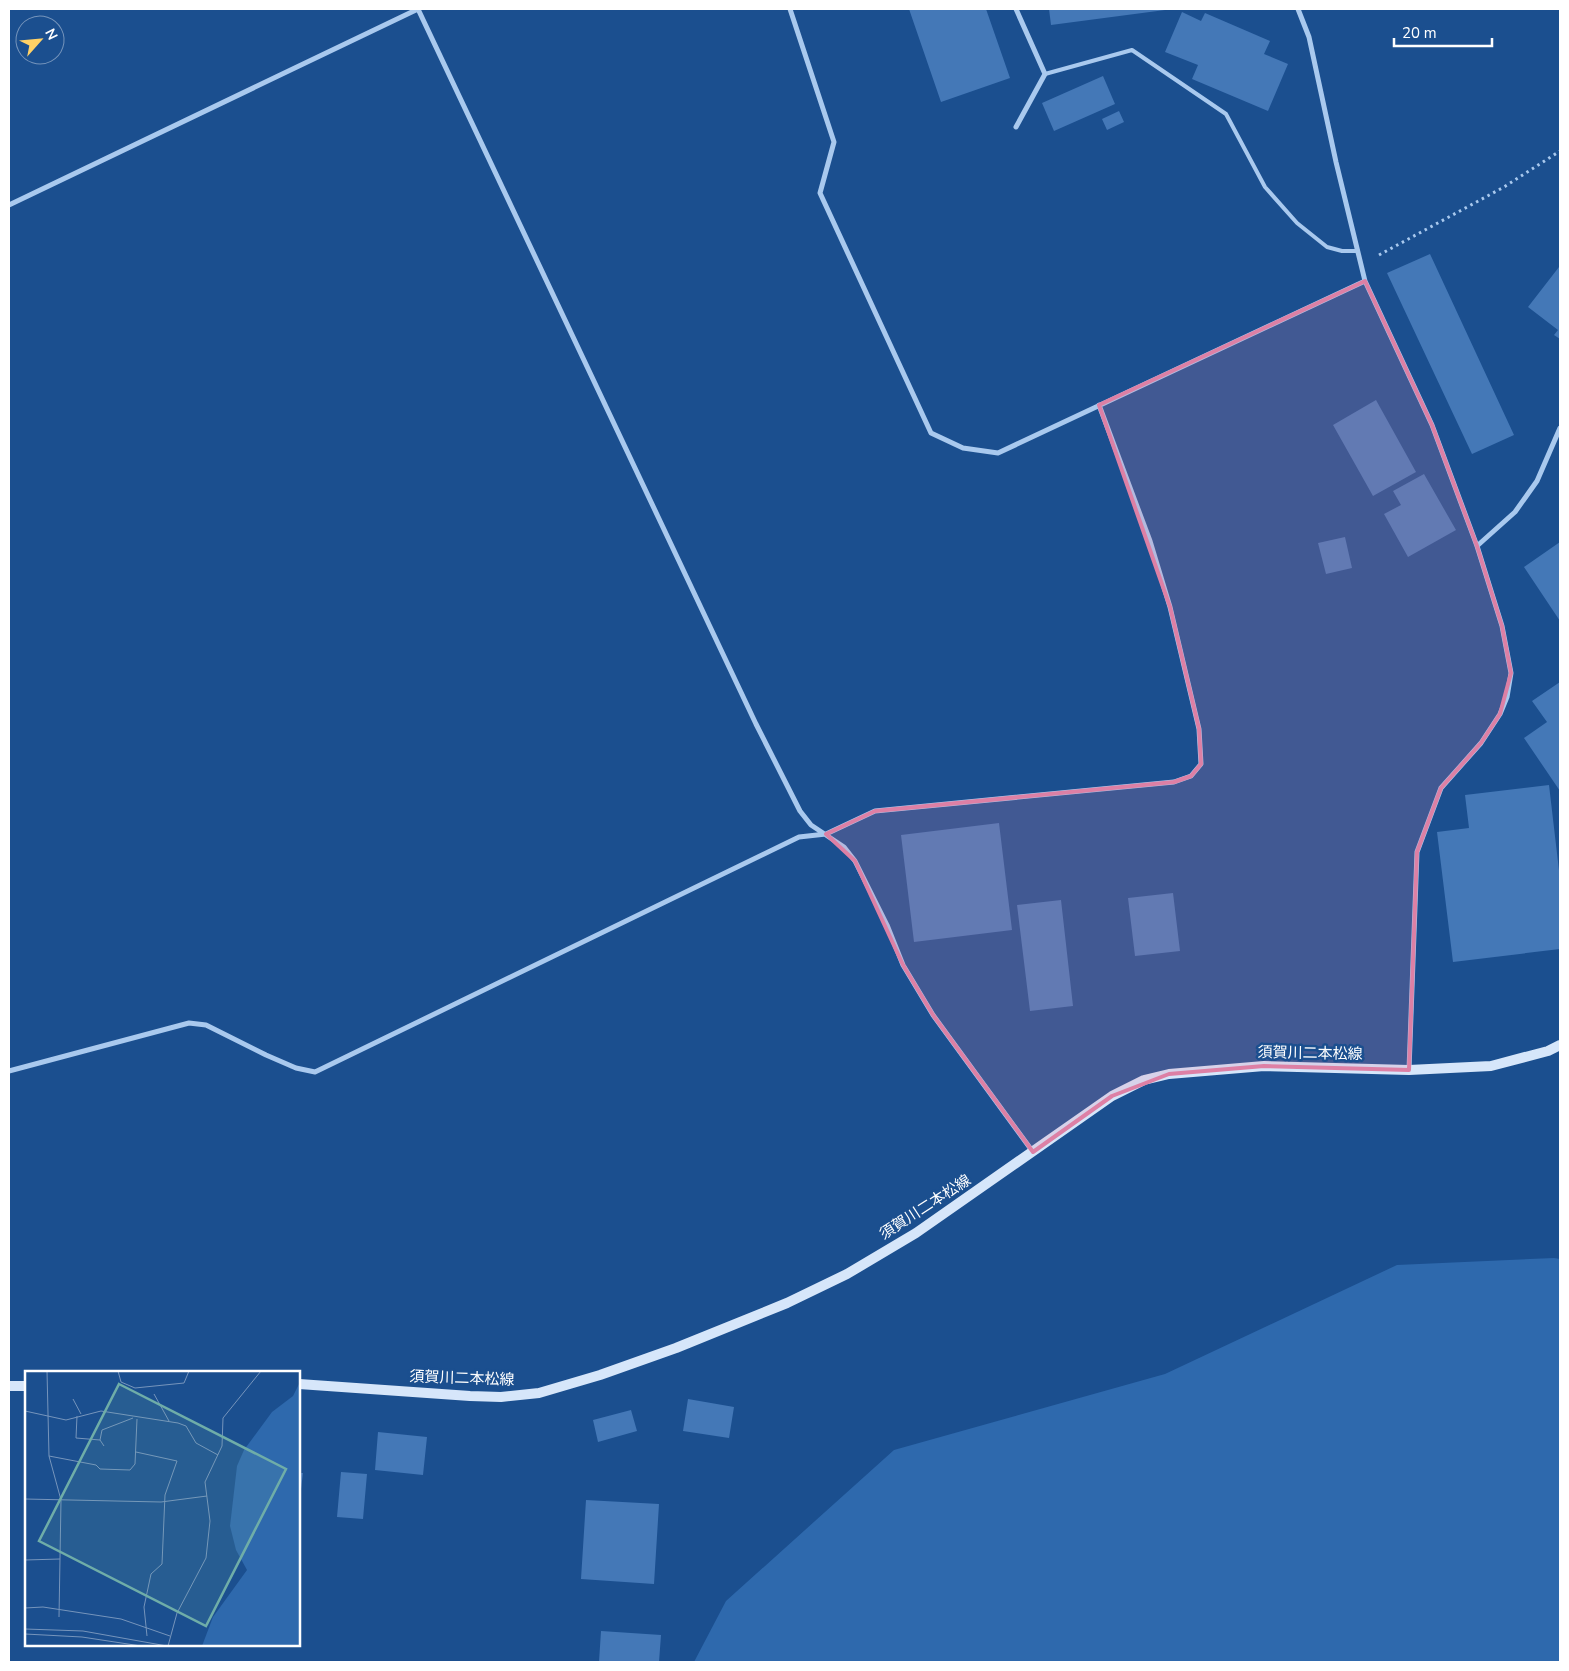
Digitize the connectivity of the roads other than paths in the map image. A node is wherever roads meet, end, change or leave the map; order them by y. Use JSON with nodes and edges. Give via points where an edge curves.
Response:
{"nodes":[{"id":1,"x":418,"y":9,"type":"edge"},
{"id":2,"x":790,"y":9,"type":"edge"},
{"id":3,"x":1016,"y":9,"type":"edge"},
{"id":4,"x":1298,"y":9,"type":"edge"},
{"id":5,"x":1045,"y":74,"type":"junction"},
{"id":6,"x":1016,"y":127,"type":"dead end"},
{"id":7,"x":9,"y":206,"type":"edge"},
{"id":8,"x":1358,"y":251,"type":"junction"},
{"id":9,"x":1365,"y":282,"type":"junction"},
{"id":10,"x":1099,"y":405,"type":"junction"},
{"id":11,"x":1560,"y":428,"type":"edge"},
{"id":12,"x":1477,"y":546,"type":"junction"},
{"id":13,"x":826,"y":834,"type":"junction"},
{"id":14,"x":1560,"y":1045,"type":"edge"},
{"id":15,"x":1409,"y":1070,"type":"junction"},
{"id":16,"x":9,"y":1071,"type":"edge"},
{"id":17,"x":1033,"y":1152,"type":"junction"},
{"id":18,"x":300,"y":1384,"type":"edge"},
{"id":19,"x":9,"y":1386,"type":"edge"},
{"id":20,"x":25,"y":1386,"type":"edge"}],
"edges":[{"from":1,"to":7,"type":"street"},
{"from":1,"to":13,"type":"street","via":[[756,724],[800,811],[812,825]]},
{"from":2,"to":10,"type":"street","via":[[834,142],[820,193],[931,433],[963,448],[998,453]]},
{"from":3,"to":5,"type":"street"},
{"from":4,"to":8,"type":"street","via":[[1309,38]]},
{"from":5,"to":6,"type":"street"},
{"from":5,"to":8,"type":"lane","via":[[1132,50],[1226,114],[1265,187],[1297,223],[1327,247]]},
{"from":8,"to":9,"type":"street"},
{"from":9,"to":10,"type":"street"},
{"from":9,"to":12,"type":"street","via":[[1432,425]]},
{"from":10,"to":13,"type":"street","via":[[1150,542],[1170,607],[1199,729],[1201,764],[1191,776],[1174,782],[875,811]]},
{"from":11,"to":12,"type":"street","via":[[1537,481],[1515,512]]},
{"from":12,"to":15,"type":"street","via":[[1502,626],[1511,673],[1500,714],[1481,743],[1441,788],[1417,852]]},
{"from":13,"to":16,"type":"street","via":[[799,837],[315,1072],[266,1056],[206,1025],[189,1024]]},
{"from":13,"to":17,"type":"street","via":[[844,847],[855,861],[888,925],[903,965],[933,1015]]},
{"from":14,"to":15,"type":"main road","name":"須賀川二本松線","via":[[1491,1066]]},
{"from":15,"to":17,"type":"main road","name":"須賀川二本松線","via":[[1264,1066],[1169,1074],[1144,1080],[1112,1096]]},
{"from":17,"to":18,"type":"main road","name":"須賀川二本松線","via":[[916,1233],[847,1274],[787,1303],[600,1376],[539,1393],[501,1397]]},
{"from":19,"to":20,"type":"main road"}]}
